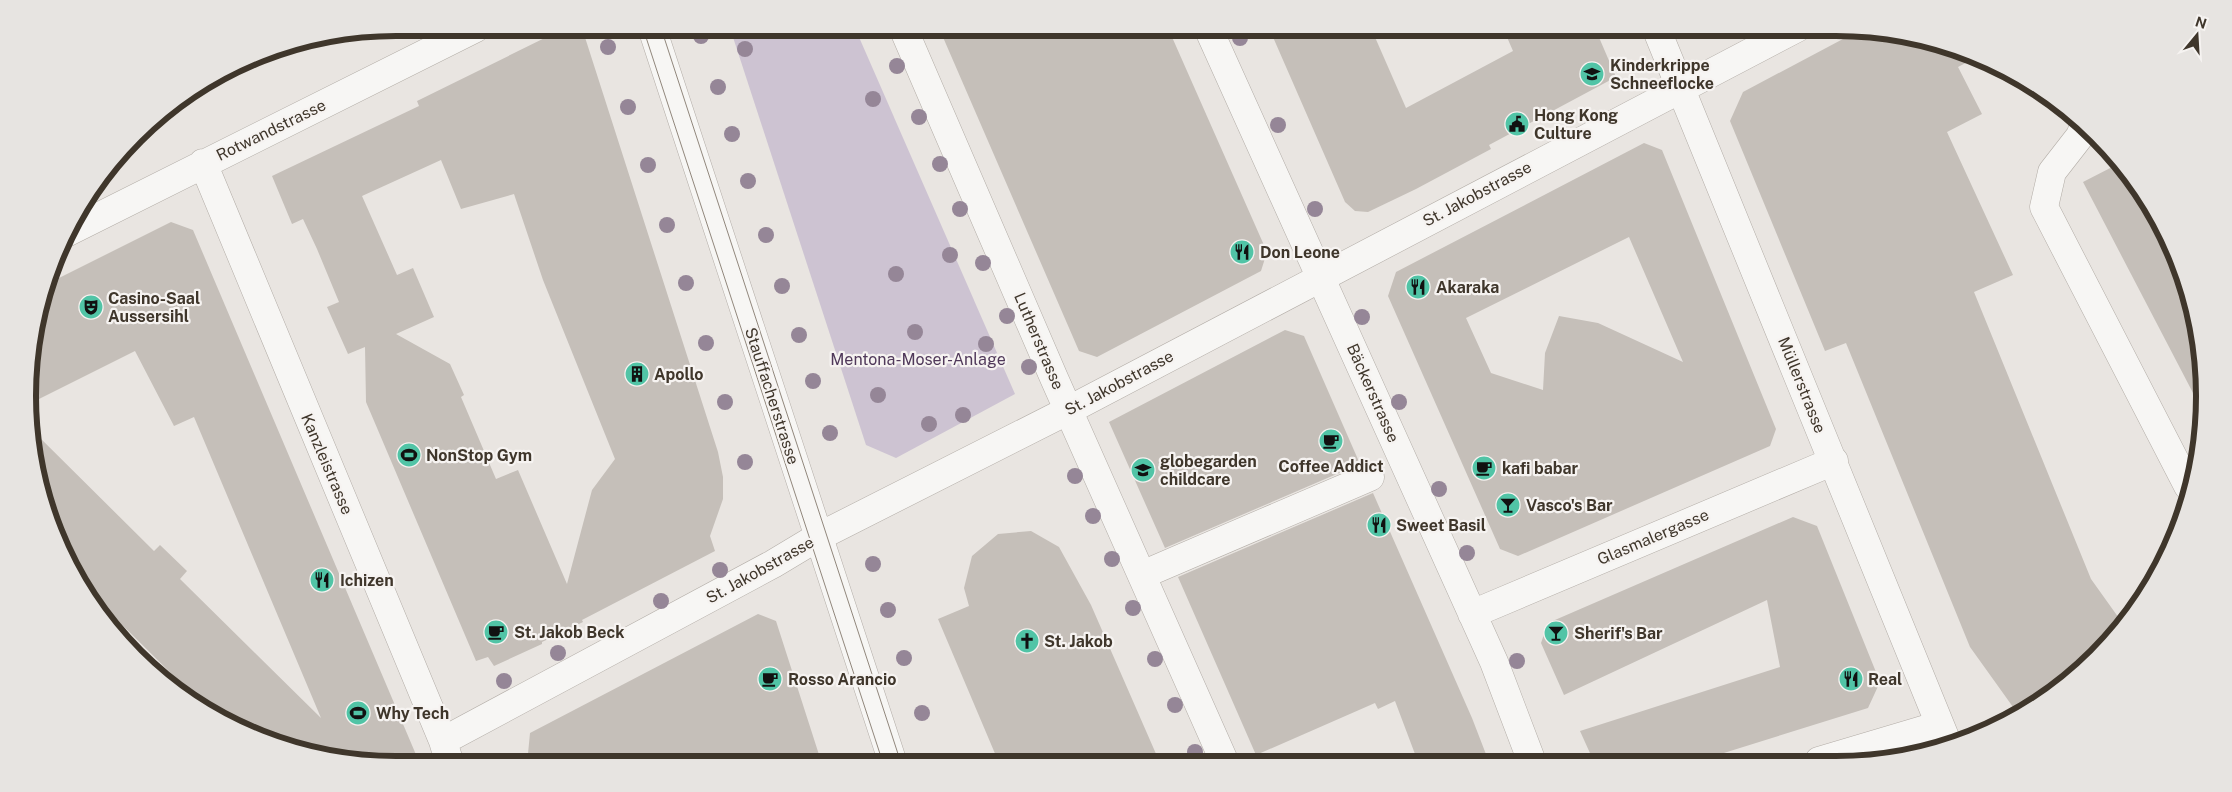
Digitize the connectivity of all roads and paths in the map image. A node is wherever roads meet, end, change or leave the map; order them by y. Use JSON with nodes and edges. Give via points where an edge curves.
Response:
{"nodes":[{"id":1,"x":460,"y":36,"type":"edge"},
{"id":2,"x":655,"y":36,"type":"edge"},
{"id":3,"x":906,"y":36,"type":"edge"},
{"id":4,"x":1212,"y":36,"type":"edge"},
{"id":5,"x":1659,"y":36,"type":"edge"},
{"id":6,"x":1782,"y":36,"type":"edge"},
{"id":7,"x":1681,"y":88,"type":"junction"},
{"id":8,"x":2081,"y":134,"type":"edge"},
{"id":9,"x":202,"y":163,"type":"junction"},
{"id":10,"x":78,"y":227,"type":"edge"},
{"id":11,"x":1320,"y":277,"type":"junction"},
{"id":12,"x":1069,"y":410,"type":"junction"},
{"id":13,"x":1834,"y":461,"type":"junction"},
{"id":14,"x":1370,"y":477,"type":"dead end"},
{"id":15,"x":2185,"y":481,"type":"edge"},
{"id":16,"x":818,"y":537,"type":"junction"},
{"id":17,"x":1142,"y":575,"type":"junction"},
{"id":18,"x":1472,"y":614,"type":"junction"},
{"id":19,"x":1943,"y":734,"type":"edge"},
{"id":20,"x":446,"y":753,"type":"edge"},
{"id":21,"x":891,"y":756,"type":"edge"},
{"id":22,"x":1222,"y":756,"type":"edge"},
{"id":23,"x":1530,"y":756,"type":"edge"},
{"id":24,"x":1848,"y":756,"type":"edge"}],
"edges":[{"from":1,"to":9,"type":"street","name":"Rotwandstrasse"},
{"from":2,"to":16,"type":"street","name":"Stauffacherstrasse"},
{"from":3,"to":12,"type":"street","name":"Lutherstrasse"},
{"from":4,"to":11,"type":"street","name":"Bäckerstrasse"},
{"from":5,"to":7,"type":"street","name":"Müllerstrasse"},
{"from":6,"to":7,"type":"street","name":"St. Jakobstrasse"},
{"from":7,"to":11,"type":"street","name":"St. Jakobstrasse"},
{"from":7,"to":13,"type":"street","name":"Müllerstrasse"},
{"from":8,"to":15,"type":"street","via":[[2052,172],[2044,208]]},
{"from":9,"to":10,"type":"street","name":"Rotwandstrasse"},
{"from":9,"to":20,"type":"street","name":"Kanzleistrasse"},
{"from":11,"to":12,"type":"street","name":"St. Jakobstrasse"},
{"from":11,"to":18,"type":"street","name":"Bäckerstrasse"},
{"from":12,"to":16,"type":"street","name":"St. Jakobstrasse"},
{"from":12,"to":17,"type":"street","name":"Lutherstrasse"},
{"from":13,"to":18,"type":"street","name":"Glasmalergasse"},
{"from":13,"to":19,"type":"street","name":"Müllerstrasse"},
{"from":14,"to":17,"type":"street"},
{"from":16,"to":20,"type":"street","name":"St. Jakobstrasse"},
{"from":16,"to":21,"type":"street","name":"Stauffacherstrasse"},
{"from":17,"to":22,"type":"street","name":"Lutherstrasse"},
{"from":18,"to":23,"type":"street","name":"Bäckerstrasse"},
{"from":19,"to":24,"type":"street"}]}
